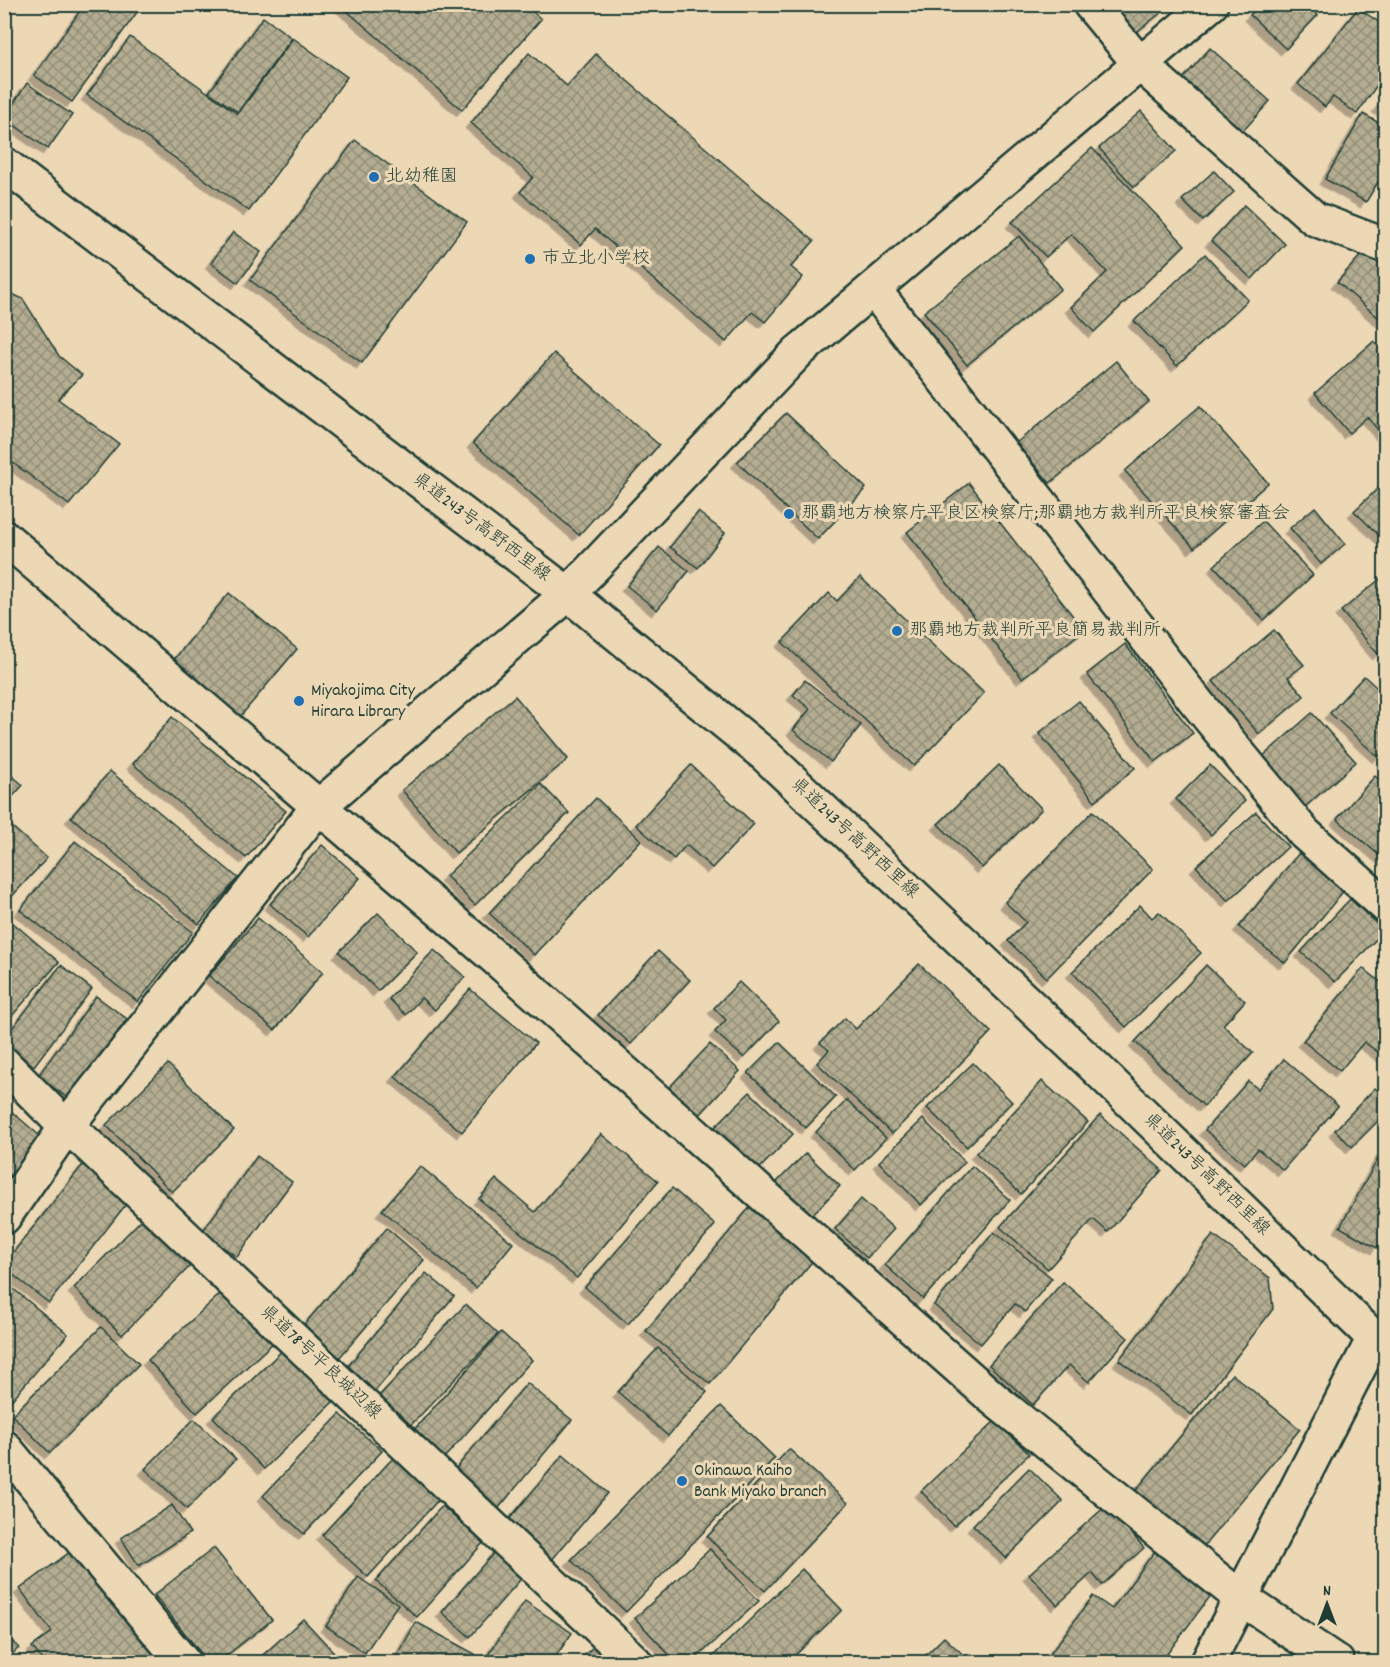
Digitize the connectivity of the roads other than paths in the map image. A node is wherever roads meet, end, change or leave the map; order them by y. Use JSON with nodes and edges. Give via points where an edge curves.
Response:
{"nodes":[{"id":1,"x":1090,"y":4,"type":"edge"},
{"id":2,"x":1211,"y":4,"type":"edge"},
{"id":3,"x":1139,"y":63,"type":"junction"},
{"id":4,"x":4,"y":164,"type":"edge"},
{"id":5,"x":1386,"y":246,"type":"edge"},
{"id":6,"x":874,"y":290,"type":"junction"},
{"id":7,"x":4,"y":537,"type":"edge"},
{"id":8,"x":568,"y":594,"type":"junction"},
{"id":9,"x":318,"y":807,"type":"junction"},
{"id":10,"x":1386,"y":906,"type":"edge"},
{"id":11,"x":4,"y":1064,"type":"edge"},
{"id":12,"x":66,"y":1127,"type":"junction"},
{"id":13,"x":4,"y":1217,"type":"edge"},
{"id":14,"x":1382,"y":1338,"type":"edge"},
{"id":15,"x":4,"y":1447,"type":"edge"},
{"id":16,"x":1242,"y":1599,"type":"junction"},
{"id":17,"x":183,"y":1662,"type":"edge"},
{"id":18,"x":635,"y":1662,"type":"edge"},
{"id":19,"x":1208,"y":1662,"type":"edge"},
{"id":20,"x":1337,"y":1662,"type":"edge"}],
"edges":[{"from":1,"to":3,"type":"street"},
{"from":2,"to":3,"type":"street"},
{"from":3,"to":5,"type":"street","via":[[1315,219]]},
{"from":3,"to":6,"type":"street"},
{"from":4,"to":8,"type":"street","name":"県道243号高野西里線"},
{"from":6,"to":8,"type":"street","via":[[797,353]]},
{"from":6,"to":10,"type":"street","via":[[1198,704],[1304,833]]},
{"from":7,"to":9,"type":"street"},
{"from":8,"to":9,"type":"street"},
{"from":8,"to":14,"type":"street","name":"県道243号高野西里線","via":[[765,755]]},
{"from":9,"to":12,"type":"street"},
{"from":9,"to":16,"type":"street","via":[[492,955],[995,1400]]},
{"from":11,"to":12,"type":"street","name":"県道78号平良城辺線"},
{"from":12,"to":13,"type":"street"},
{"from":12,"to":18,"type":"street","name":"県道78号平良城辺線"},
{"from":14,"to":16,"type":"street","name":"県道243号高野西里線"},
{"from":15,"to":17,"type":"street"},
{"from":16,"to":19,"type":"street","name":"県道243号高野西里線"},
{"from":16,"to":20,"type":"street"}]}
